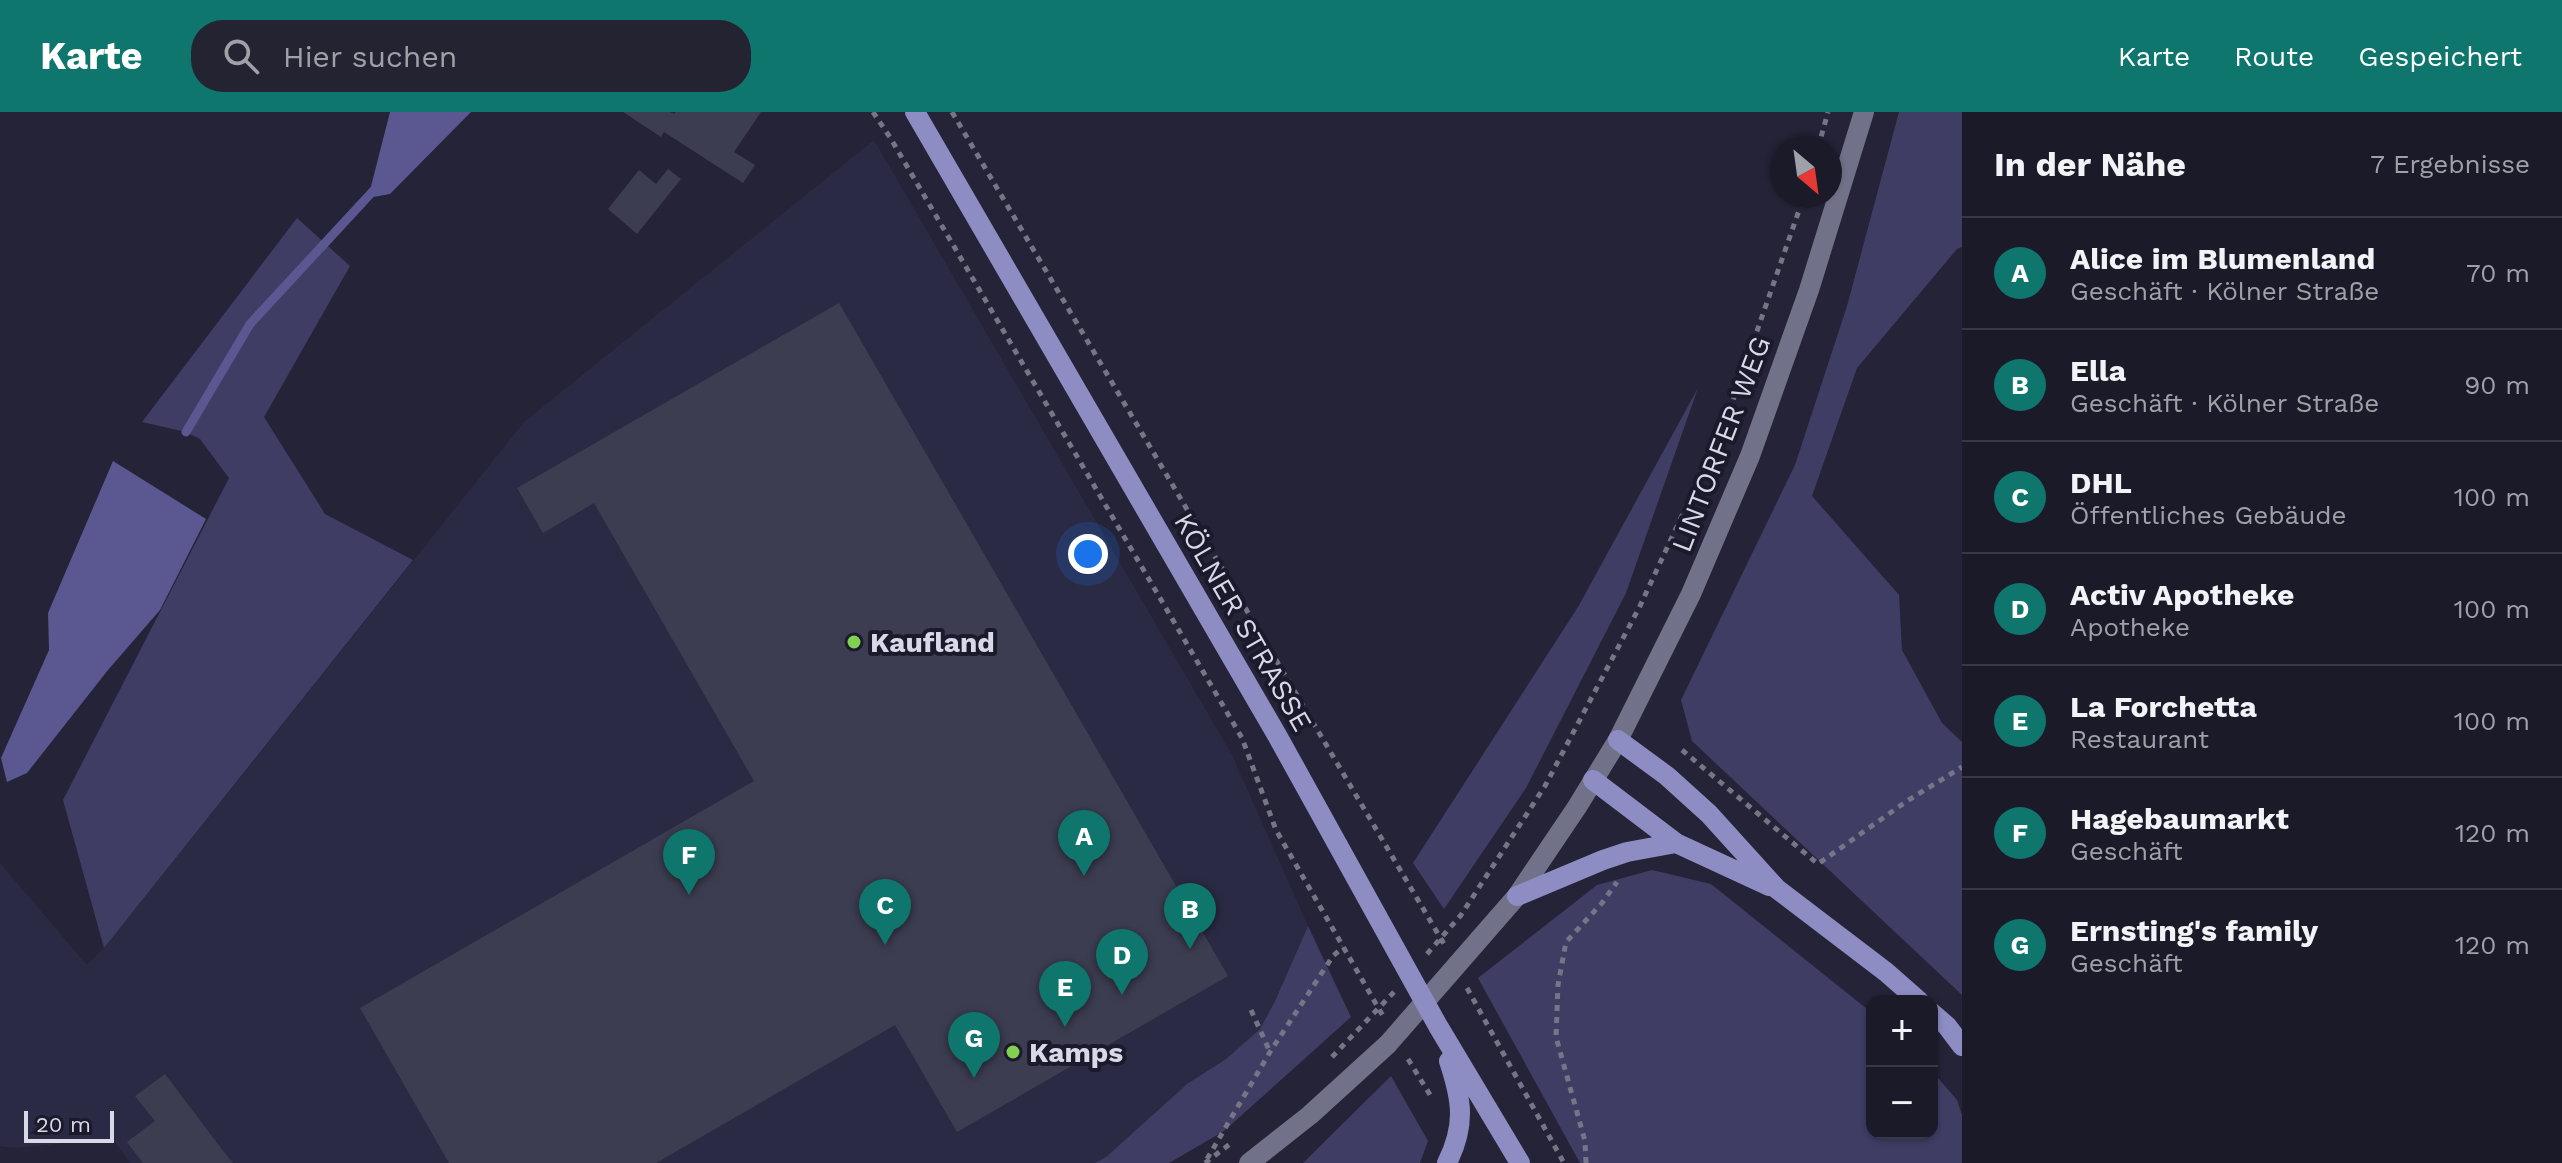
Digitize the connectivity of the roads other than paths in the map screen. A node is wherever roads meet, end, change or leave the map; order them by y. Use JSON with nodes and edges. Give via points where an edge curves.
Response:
{"nodes":[{"id":1,"x":915,"y":112,"type":"edge"},
{"id":2,"x":1864,"y":112,"type":"edge"},
{"id":3,"x":1618,"y":740,"type":"junction"},
{"id":4,"x":1593,"y":780,"type":"junction"},
{"id":5,"x":1676,"y":843,"type":"junction"},
{"id":6,"x":1777,"y":889,"type":"junction"},
{"id":7,"x":1517,"y":896,"type":"junction"},
{"id":8,"x":1912,"y":995,"type":"edge"},
{"id":9,"x":1938,"y":1018,"type":"edge"},
{"id":10,"x":1438,"y":1026,"type":"junction"},
{"id":11,"x":1962,"y":1046,"type":"edge"},
{"id":12,"x":1249,"y":1163,"type":"edge"},
{"id":13,"x":1447,"y":1163,"type":"edge"},
{"id":14,"x":1520,"y":1163,"type":"edge"}],
"edges":[{"from":1,"to":10,"type":"main road","name":"KÖLNER STRASSE","via":[[1278,737]]},
{"from":2,"to":3,"type":"main road","name":"LINTORFER WEG","via":[[1750,456],[1691,594]]},
{"from":3,"to":4,"type":"main road","name":"LINTORFER WEG"},
{"from":3,"to":6,"type":"main road","via":[[1709,814]]},
{"from":4,"to":5,"type":"main road"},
{"from":4,"to":7,"type":"main road","name":"LINTORFER WEG"},
{"from":5,"to":6,"type":"main road"},
{"from":5,"to":7,"type":"main road","via":[[1627,852]]},
{"from":6,"to":8,"type":"main road"},
{"from":7,"to":12,"type":"main road","name":"LINTORFER WEG","via":[[1388,1044]]},
{"from":9,"to":11,"type":"main road"},
{"from":10,"to":13,"type":"main road","via":[[1457,1083],[1461,1123]]},
{"from":10,"to":14,"type":"main road","name":"KÖLNER STRASSE"}]}
